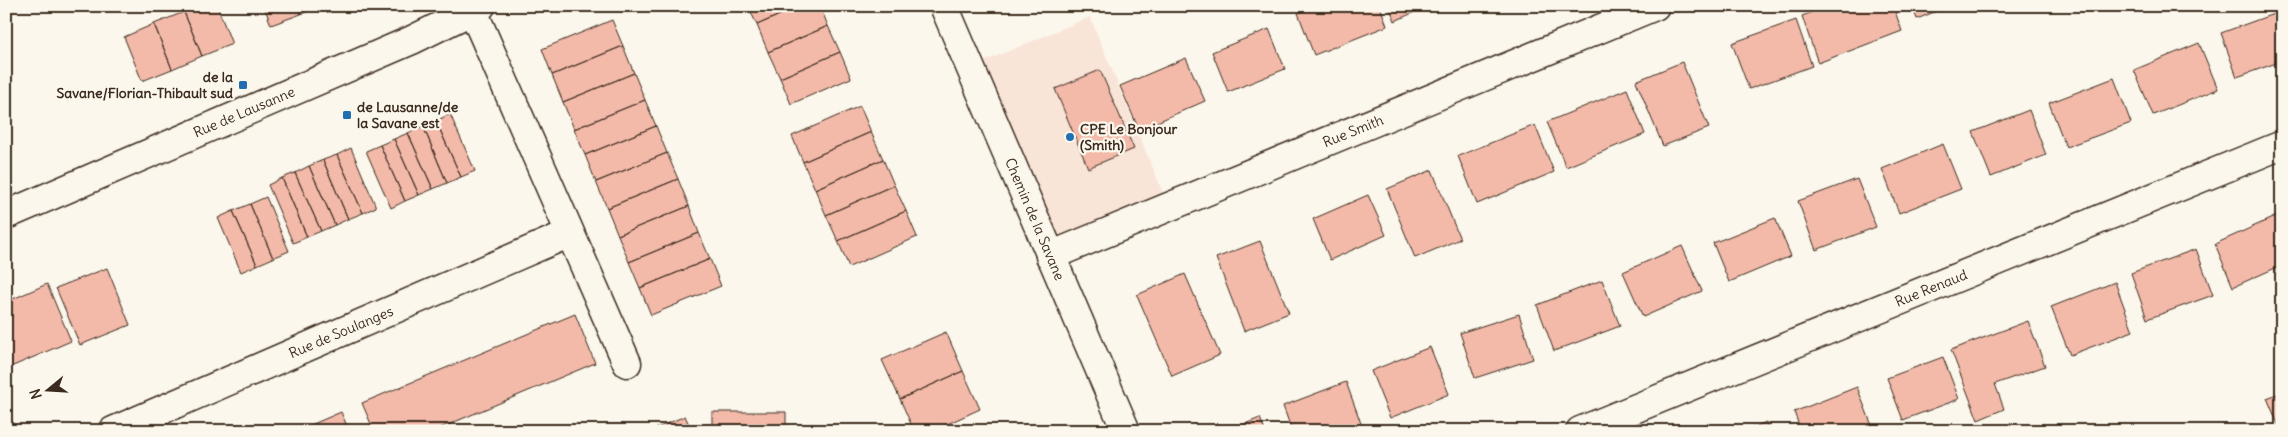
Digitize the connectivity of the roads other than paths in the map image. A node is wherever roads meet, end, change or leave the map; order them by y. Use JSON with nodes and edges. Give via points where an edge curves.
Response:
{"nodes":[{"id":1,"x":944,"y":6,"type":"edge"},
{"id":2,"x":1655,"y":6,"type":"edge"},
{"id":3,"x":477,"y":9,"type":"edge"},
{"id":4,"x":2282,"y":145,"type":"edge"},
{"id":5,"x":6,"y":215,"type":"edge"},
{"id":6,"x":570,"y":233,"type":"junction"},
{"id":7,"x":1050,"y":256,"type":"junction"},
{"id":8,"x":627,"y":363,"type":"dead end"},
{"id":9,"x":113,"y":431,"type":"edge"},
{"id":10,"x":1126,"y":431,"type":"edge"},
{"id":11,"x":1580,"y":431,"type":"edge"}],
"edges":[{"from":1,"to":7,"type":"street","name":"Chemin de la Savane"},
{"from":2,"to":7,"type":"street","name":"Rue Smith"},
{"from":3,"to":5,"type":"street","name":"Rue de Lausanne"},
{"from":3,"to":6,"type":"street"},
{"from":4,"to":11,"type":"street","name":"Rue Renaud"},
{"from":6,"to":8,"type":"street"},
{"from":6,"to":9,"type":"street","name":"Rue de Soulanges"},
{"from":7,"to":10,"type":"street","name":"Chemin de la Savane"}]}
